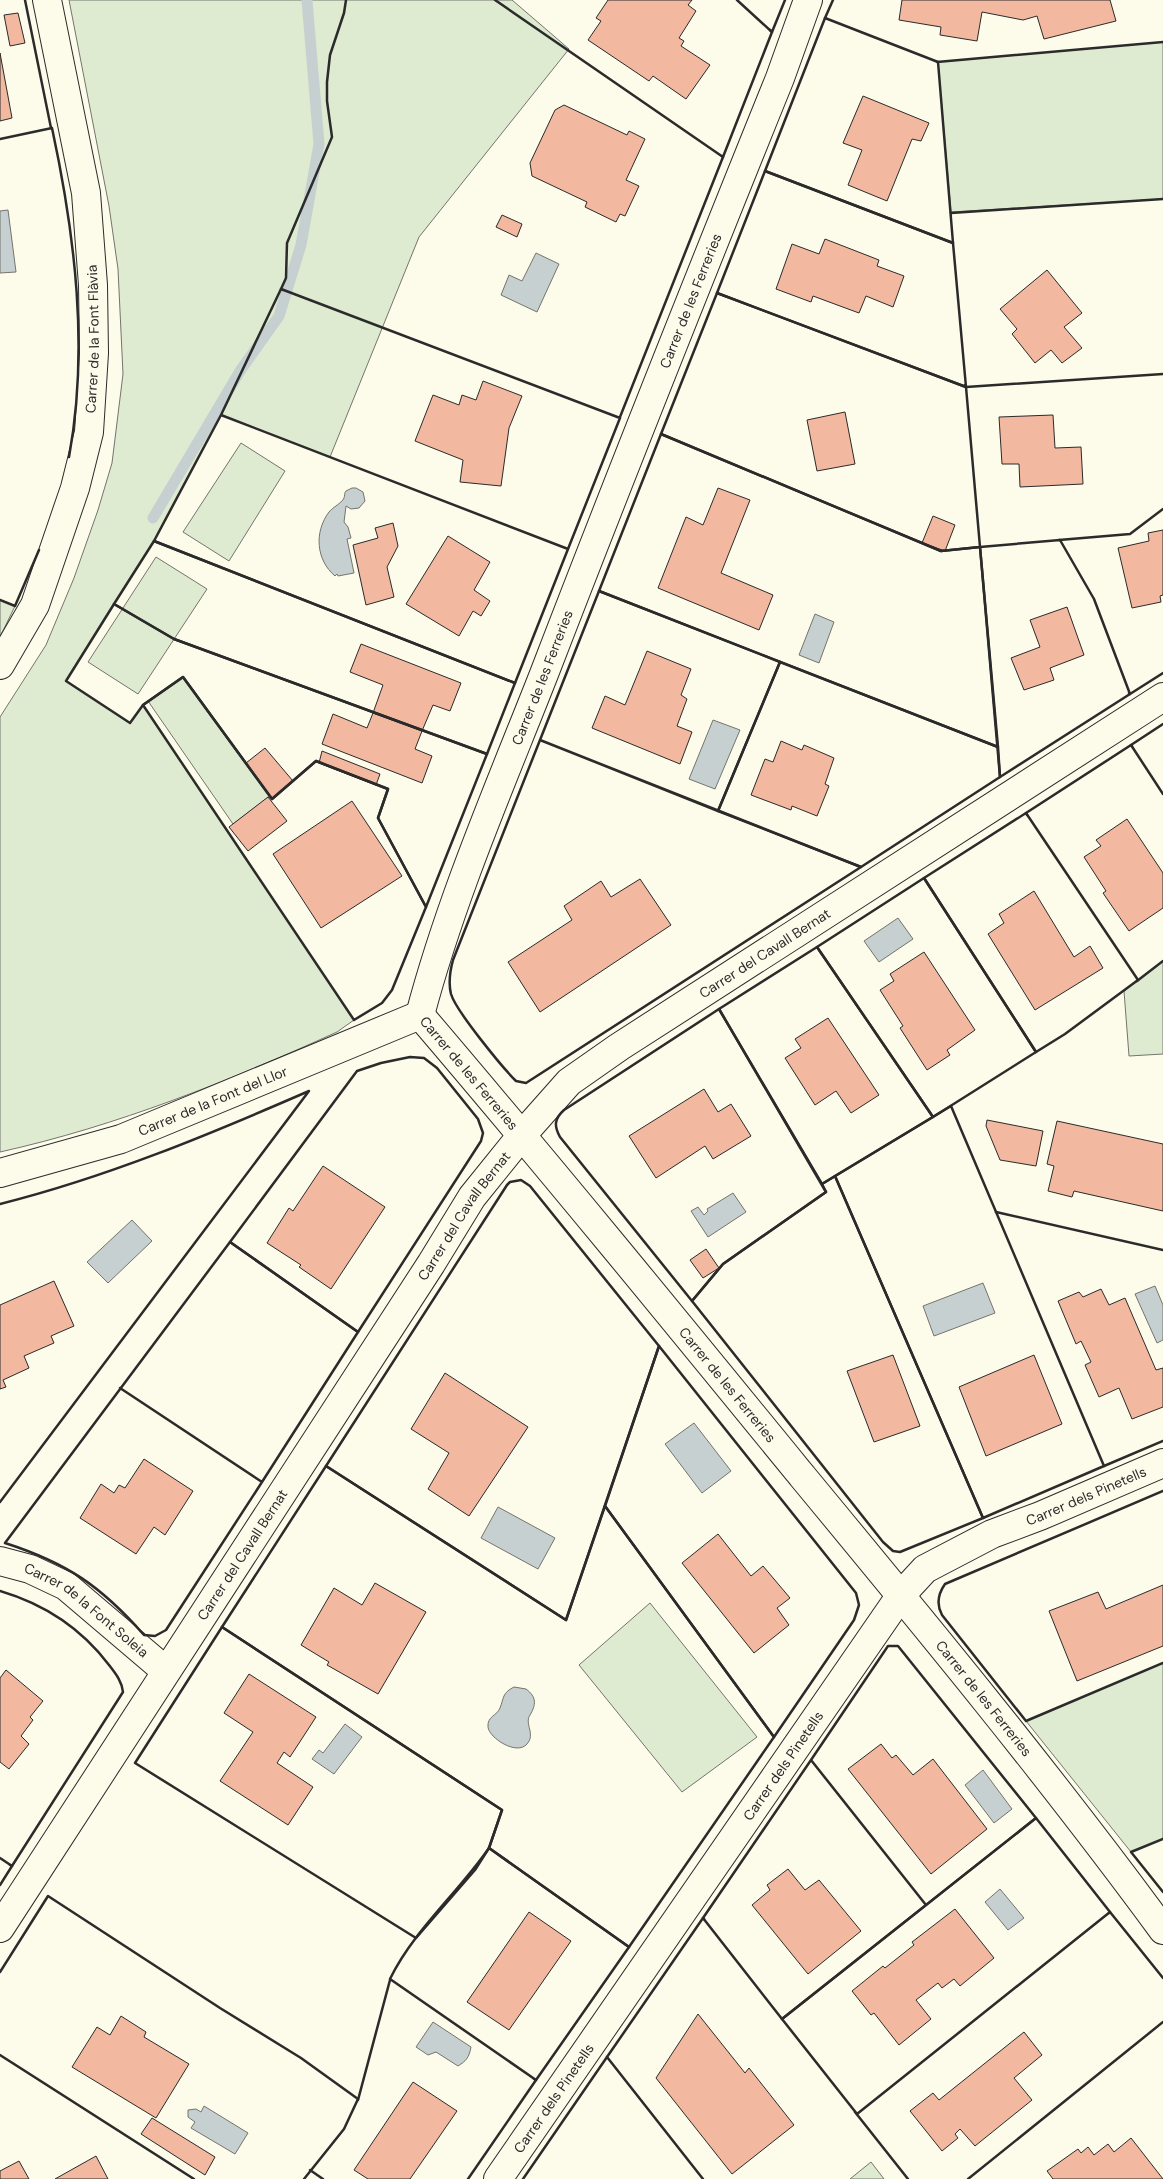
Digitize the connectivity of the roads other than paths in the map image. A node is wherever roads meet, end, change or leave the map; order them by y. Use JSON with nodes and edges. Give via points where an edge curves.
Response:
{"nodes":[{"id":1,"x":47,"y":0,"type":"edge"},
{"id":2,"x":808,"y":0,"type":"edge"},
{"id":3,"x":0,"y":665,"type":"edge"},
{"id":4,"x":1163,"y":697,"type":"edge"},
{"id":5,"x":420,"y":1015,"type":"junction"},
{"id":6,"x":522,"y":1135,"type":"junction"},
{"id":7,"x":0,"y":1174,"type":"edge"},
{"id":8,"x":1163,"y":1463,"type":"edge"},
{"id":9,"x":0,"y":1561,"type":"edge"},
{"id":10,"x":901,"y":1595,"type":"junction"},
{"id":11,"x":166,"y":1671,"type":"junction"},
{"id":12,"x":0,"y":1928,"type":"edge"},
{"id":13,"x":1163,"y":1930,"type":"edge"},
{"id":14,"x":498,"y":2179,"type":"edge"}],
"edges":[{"from":1,"to":3,"type":"street","name":"Carrer de la Font Flàvia","via":[[86,193],[94,343],[89,432],[75,488],[35,605]]},
{"from":2,"to":5,"type":"street","name":"Carrer de les Ferreries","via":[[780,78],[586,562],[463,884]]},
{"from":4,"to":6,"type":"street","name":"Carrer del Cavall Bernat","via":[[619,1047],[569,1082]]},
{"from":5,"to":6,"type":"street","name":"Carrer de les Ferreries"},
{"from":5,"to":7,"type":"street","name":"Carrer de la Font del Llor","via":[[120,1139]]},
{"from":6,"to":10,"type":"street","name":"Carrer de les Ferreries"},
{"from":6,"to":11,"type":"street","name":"Carrer del Cavall Bernat","via":[[472,1196]]},
{"from":8,"to":10,"type":"street","name":"Carrer dels Pinetells","via":[[992,1534],[926,1569]]},
{"from":9,"to":11,"type":"street","name":"Carrer de la Font Soleia","via":[[30,1569],[66,1586]]},
{"from":10,"to":13,"type":"street","name":"Carrer de les Ferreries"},
{"from":10,"to":14,"type":"street","name":"Carrer dels Pinetells"},
{"from":11,"to":12,"type":"street","name":"Carrer del Cavall Bernat"}]}
